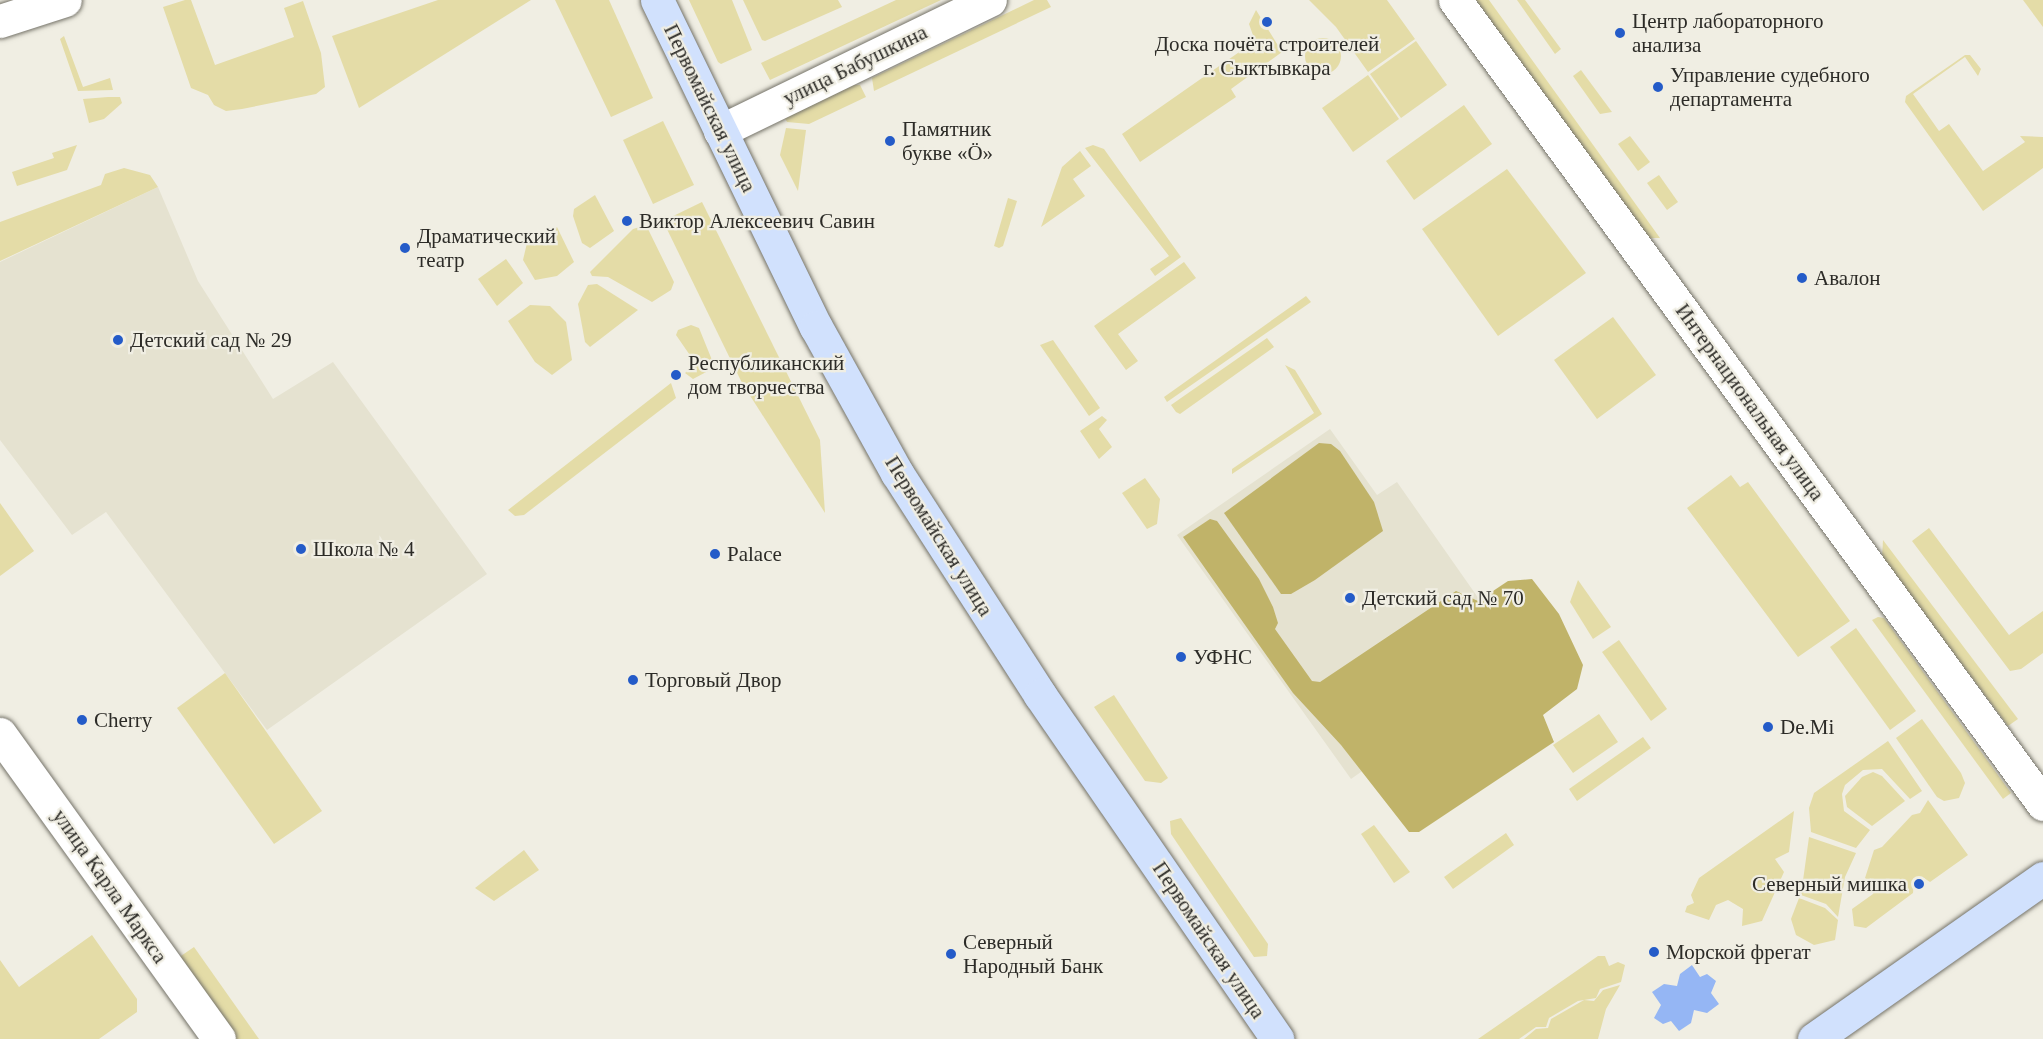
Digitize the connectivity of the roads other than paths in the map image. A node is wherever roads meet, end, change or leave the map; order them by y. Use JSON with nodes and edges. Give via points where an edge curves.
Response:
{"nodes":[{"id":1,"x":65,"y":0,"type":"edge"},
{"id":2,"x":657,"y":0,"type":"edge"},
{"id":3,"x":990,"y":0,"type":"edge"},
{"id":4,"x":1455,"y":0,"type":"edge"},
{"id":5,"x":0,"y":21,"type":"edge"},
{"id":6,"x":720,"y":131,"type":"junction"},
{"id":7,"x":0,"y":734,"type":"edge"},
{"id":8,"x":2043,"y":804,"type":"edge"},
{"id":9,"x":2043,"y":878,"type":"edge"},
{"id":10,"x":219,"y":1039,"type":"edge"},
{"id":11,"x":1277,"y":1039,"type":"edge"},
{"id":12,"x":1814,"y":1039,"type":"edge"}],
"edges":[{"from":1,"to":5,"type":"street"},
{"from":2,"to":6,"type":"main road","name":"Первомайская улица"},
{"from":3,"to":6,"type":"street","name":"улица Бабушкина"},
{"from":4,"to":8,"type":"street","name":"Интернациональная улица"},
{"from":6,"to":11,"type":"main road","name":"Первомайская улица","via":[[816,327],[897,473],[1040,695]]},
{"from":7,"to":10,"type":"street","name":"улица Карла Маркса"},
{"from":9,"to":12,"type":"main road"}]}
